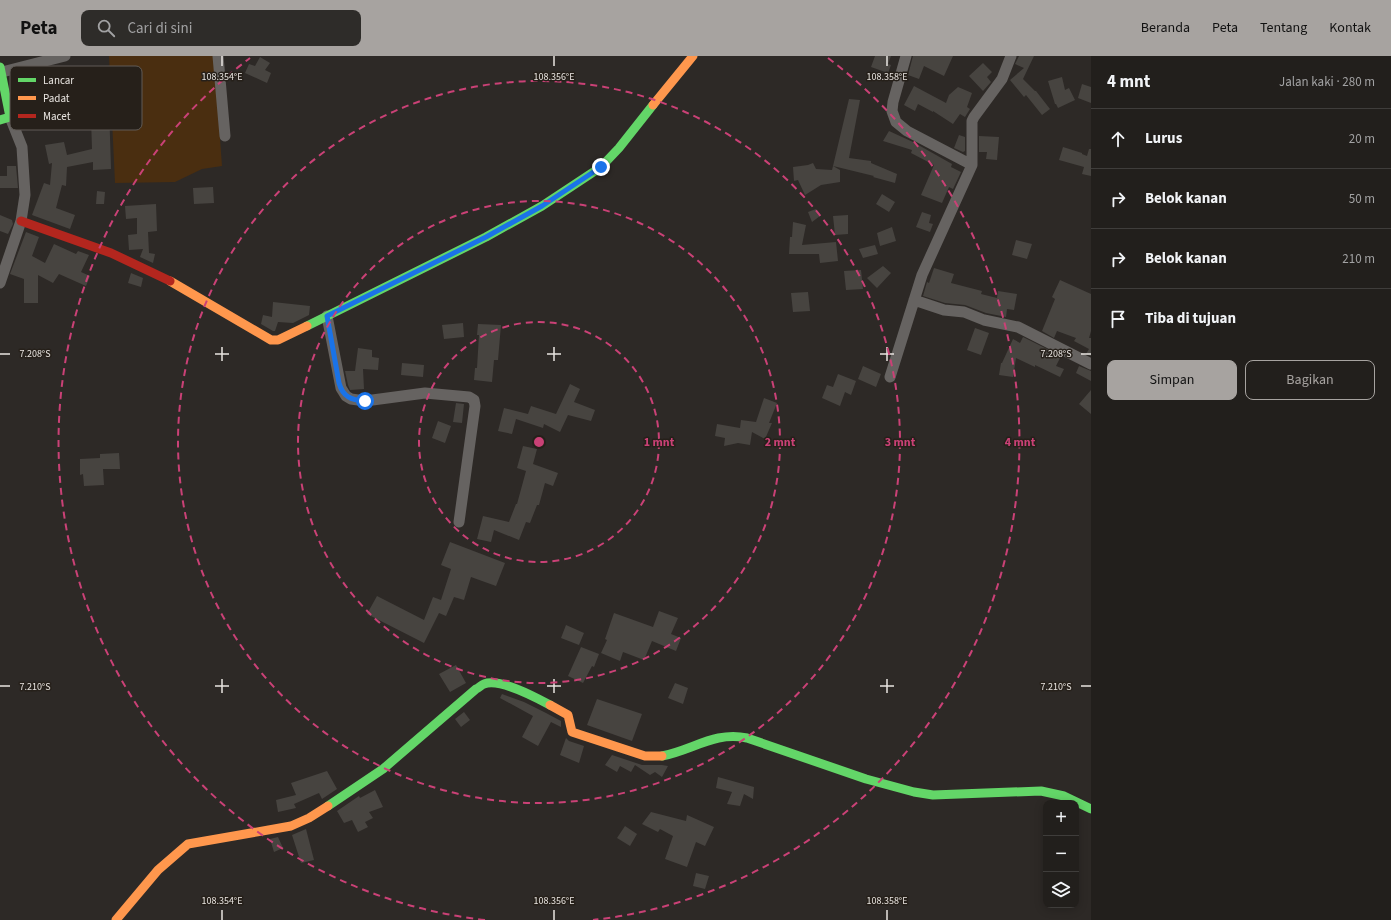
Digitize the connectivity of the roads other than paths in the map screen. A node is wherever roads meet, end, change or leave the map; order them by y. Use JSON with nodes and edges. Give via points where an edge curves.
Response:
{"nodes":[{"id":1,"x":65,"y":56,"type":"edge"},
{"id":2,"x":218,"y":56,"type":"edge"},
{"id":3,"x":693,"y":56,"type":"edge"},
{"id":4,"x":906,"y":56,"type":"edge"},
{"id":5,"x":1011,"y":56,"type":"edge"},
{"id":6,"x":16,"y":66,"type":"edge"},
{"id":7,"x":1,"y":69,"type":"edge"},
{"id":8,"x":5,"y":118,"type":"edge"},
{"id":9,"x":10,"y":127,"type":"edge"},
{"id":10,"x":12,"y":130,"type":"edge"},
{"id":11,"x":225,"y":136,"type":"dead end"},
{"id":12,"x":972,"y":165,"type":"junction"},
{"id":13,"x":21,"y":221,"type":"junction"},
{"id":14,"x":0,"y":283,"type":"edge"},
{"id":15,"x":914,"y":300,"type":"junction"},
{"id":16,"x":327,"y":316,"type":"junction"},
{"id":17,"x":1091,"y":364,"type":"edge"},
{"id":18,"x":890,"y":377,"type":"dead end"},
{"id":19,"x":459,"y":522,"type":"dead end"},
{"id":20,"x":1091,"y":809,"type":"edge"},
{"id":21,"x":116,"y":920,"type":"edge"}],
"edges":[{"from":1,"to":6,"type":"street"},
{"from":2,"to":11,"type":"street"},
{"from":3,"to":16,"type":"street","via":[[601,167],[542,206],[493,233]]},
{"from":4,"to":12,"type":"street","via":[[893,102],[892,111],[896,122]]},
{"from":5,"to":12,"type":"street","via":[[1002,79],[972,121]]},
{"from":7,"to":8,"type":"street"},
{"from":8,"to":9,"type":"street"},
{"from":10,"to":13,"type":"street","via":[[22,148],[25,195]]},
{"from":12,"to":15,"type":"street","via":[[924,270]]},
{"from":13,"to":14,"type":"street"},
{"from":13,"to":16,"type":"street","via":[[111,253],[168,280],[271,340],[278,340]]},
{"from":15,"to":17,"type":"street","via":[[944,310],[964,312],[988,322],[1018,327]]},
{"from":15,"to":18,"type":"street"},
{"from":16,"to":19,"type":"street","via":[[341,388],[351,399],[365,401],[431,393],[469,397],[474,400]]},
{"from":20,"to":21,"type":"street","via":[[1064,796],[1041,791],[933,795],[914,792],[866,779],[736,736],[718,737],[657,757],[645,756],[572,732],[568,715],[514,688],[504,684],[484,684],[383,769],[301,823],[188,844],[147,883]]}]}
